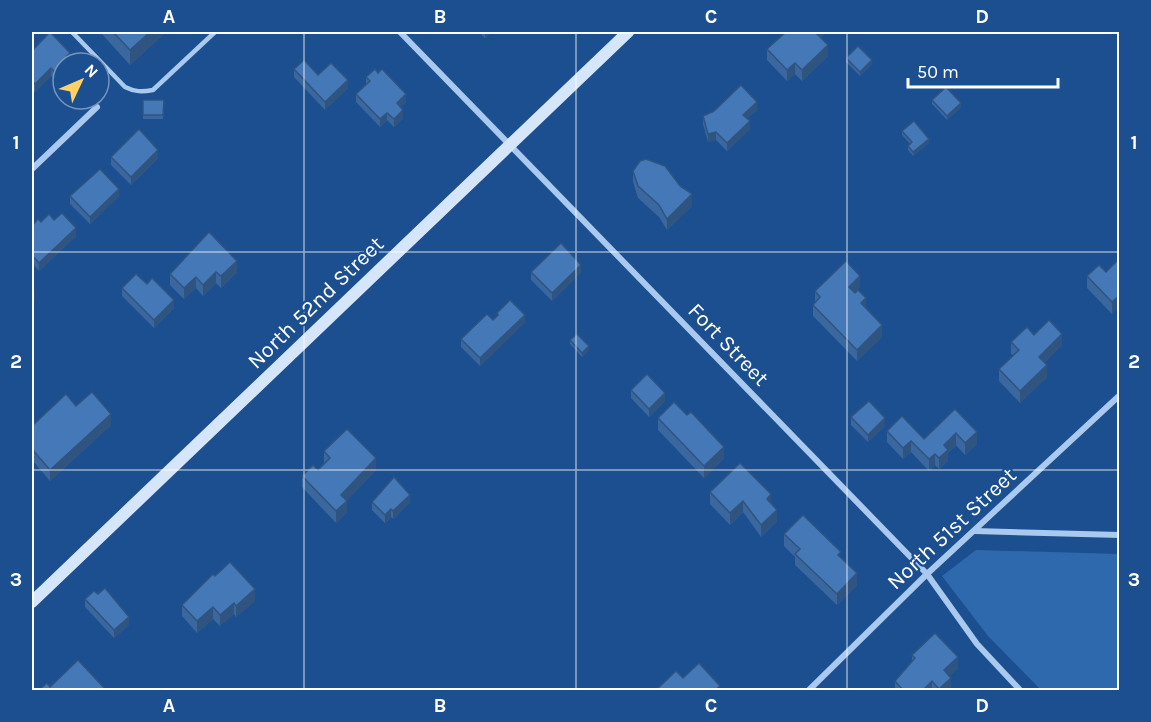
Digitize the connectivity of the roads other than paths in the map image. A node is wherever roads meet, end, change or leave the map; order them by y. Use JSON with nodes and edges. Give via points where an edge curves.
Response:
{"nodes":[{"id":1,"x":72,"y":32,"type":"edge"},
{"id":2,"x":215,"y":32,"type":"edge"},
{"id":3,"x":400,"y":32,"type":"edge"},
{"id":4,"x":628,"y":32,"type":"edge"},
{"id":5,"x":93,"y":111,"type":"edge"},
{"id":6,"x":510,"y":144,"type":"junction"},
{"id":7,"x":32,"y":170,"type":"edge"},
{"id":8,"x":1119,"y":395,"type":"edge"},
{"id":9,"x":975,"y":531,"type":"junction"},
{"id":10,"x":1119,"y":535,"type":"edge"},
{"id":11,"x":927,"y":574,"type":"junction"},
{"id":12,"x":32,"y":602,"type":"edge"},
{"id":13,"x":809,"y":690,"type":"edge"},
{"id":14,"x":1020,"y":690,"type":"edge"}],
"edges":[{"from":1,"to":2,"type":"lane","via":[[134,92],[153,90]]},
{"from":3,"to":6,"type":"street","name":"Fort Street"},
{"from":4,"to":6,"type":"main road","name":"North 52nd Street"},
{"from":5,"to":7,"type":"street"},
{"from":6,"to":11,"type":"street","name":"Fort Street"},
{"from":6,"to":12,"type":"main road","name":"North 52nd Street"},
{"from":8,"to":9,"type":"street","name":"North 51st Street"},
{"from":9,"to":10,"type":"street"},
{"from":9,"to":11,"type":"street","name":"North 51st Street"},
{"from":11,"to":13,"type":"street","name":"North 51st Street"},
{"from":11,"to":14,"type":"street","name":"Fort Street","via":[[977,644]]}]}
